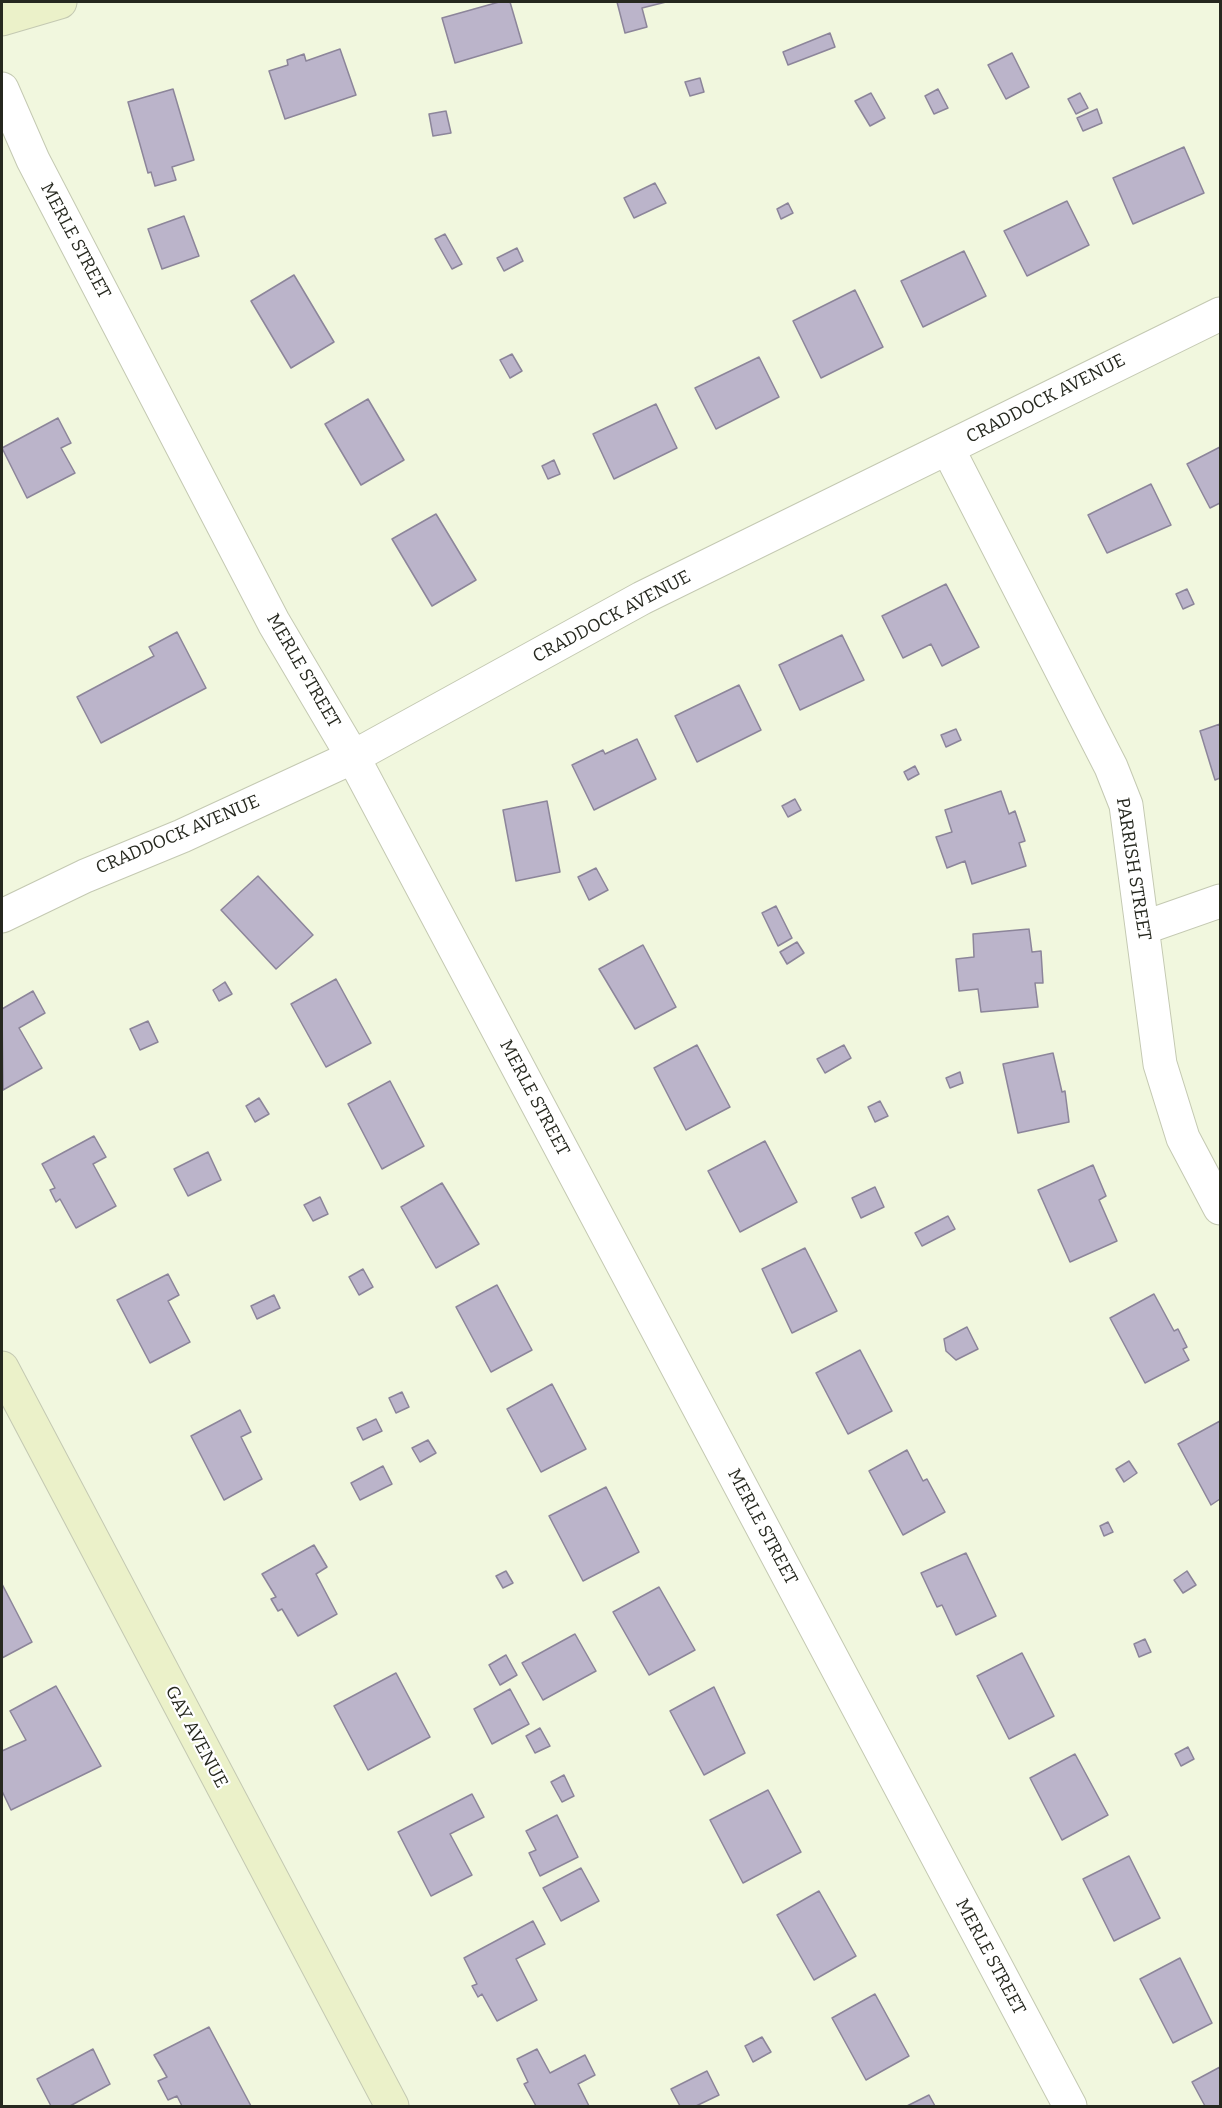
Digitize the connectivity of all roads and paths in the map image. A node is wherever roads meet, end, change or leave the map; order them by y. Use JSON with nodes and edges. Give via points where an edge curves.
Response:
{"nodes":[{"id":1,"x":60,"y":2,"type":"edge"},
{"id":2,"x":2,"y":19,"type":"edge"},
{"id":3,"x":2,"y":89,"type":"edge"},
{"id":4,"x":1221,"y":314,"type":"edge"},
{"id":5,"x":948,"y":449,"type":"junction"},
{"id":6,"x":353,"y":757,"type":"junction"},
{"id":7,"x":1221,"y":901,"type":"edge"},
{"id":8,"x":2,"y":916,"type":"edge"},
{"id":9,"x":1143,"y":928,"type":"junction"},
{"id":10,"x":1221,"y":1208,"type":"edge"},
{"id":11,"x":2,"y":1368,"type":"edge"},
{"id":12,"x":392,"y":2106,"type":"edge"},
{"id":13,"x":1070,"y":2106,"type":"edge"}],
"edges":[{"from":1,"to":2,"type":"street"},
{"from":3,"to":6,"type":"street","name":"MERLE STREET","via":[[33,160],[274,623]]},
{"from":4,"to":5,"type":"street","name":"CRADDOCK AVENUE"},
{"from":5,"to":6,"type":"street","name":"CRADDOCK AVENUE","via":[[642,598]]},
{"from":5,"to":9,"type":"street","name":"PARRISH STREET","via":[[1111,767],[1126,805]]},
{"from":6,"to":8,"type":"street","name":"CRADDOCK AVENUE"},
{"from":6,"to":13,"type":"street","name":"MERLE STREET"},
{"from":7,"to":9,"type":"street"},
{"from":9,"to":10,"type":"street","name":"PARRISH STREET","via":[[1160,1064],[1183,1138]]},
{"from":11,"to":12,"type":"street","name":"GAY AVENUE"}]}
